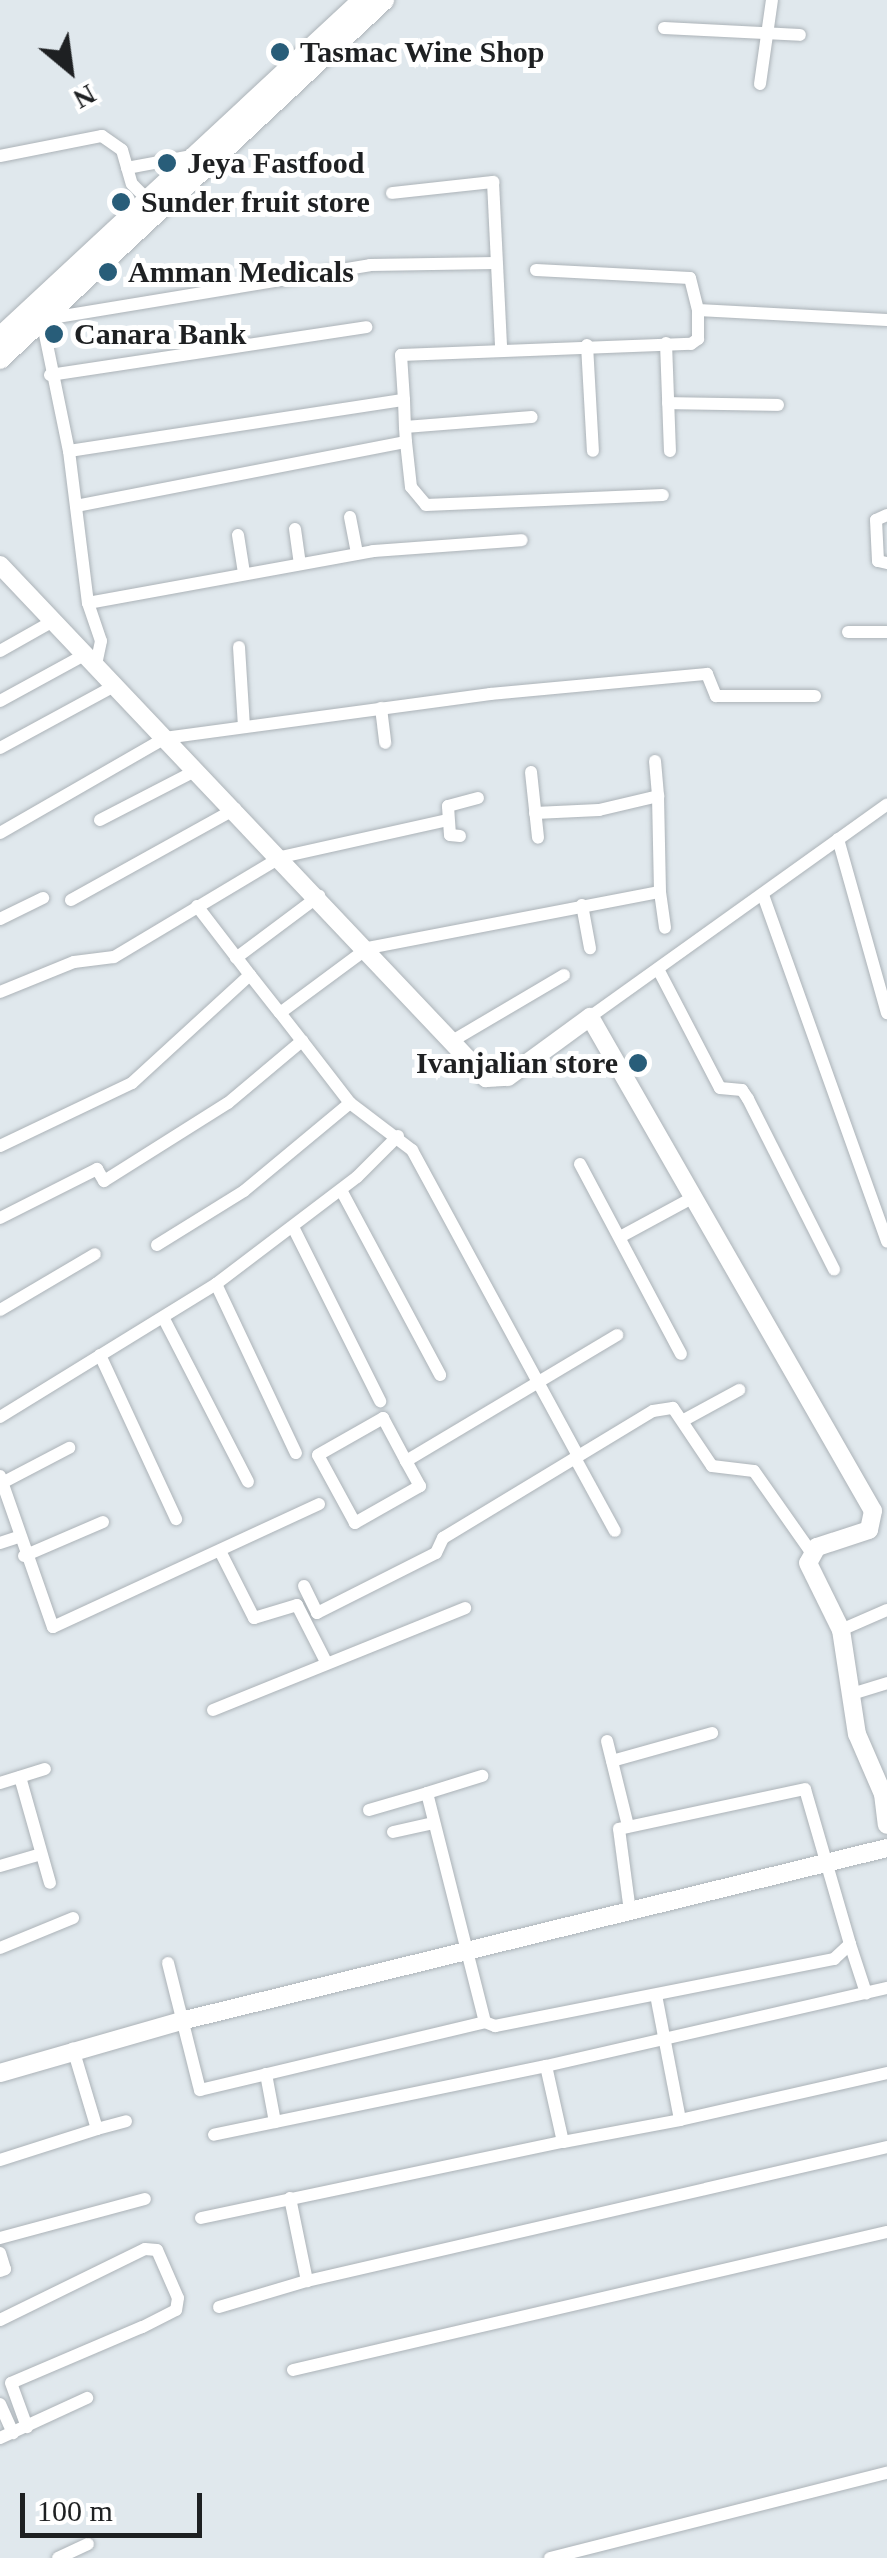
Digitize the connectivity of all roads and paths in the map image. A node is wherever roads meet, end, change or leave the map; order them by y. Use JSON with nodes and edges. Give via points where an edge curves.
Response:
{"nodes":[{"id":1,"x":362,"y":0,"type":"edge"},
{"id":2,"x":384,"y":0,"type":"edge"},
{"id":3,"x":772,"y":0,"type":"edge"},
{"id":4,"x":664,"y":28,"type":"dead end"},
{"id":5,"x":767,"y":33,"type":"junction"},
{"id":6,"x":800,"y":35,"type":"dead end"},
{"id":7,"x":760,"y":84,"type":"dead end"},
{"id":8,"x":0,"y":156,"type":"edge"},
{"id":9,"x":192,"y":156,"type":"junction"},
{"id":10,"x":127,"y":168,"type":"junction"},
{"id":11,"x":392,"y":193,"type":"dead end"},
{"id":12,"x":146,"y":198,"type":"junction"},
{"id":13,"x":496,"y":262,"type":"junction"},
{"id":14,"x":536,"y":270,"type":"dead end"},
{"id":15,"x":698,"y":310,"type":"junction"},
{"id":16,"x":38,"y":312,"type":"junction"},
{"id":17,"x":887,"y":320,"type":"edge"},
{"id":18,"x":366,"y":326,"type":"dead end"},
{"id":19,"x":0,"y":336,"type":"edge"},
{"id":20,"x":666,"y":343,"type":"junction"},
{"id":21,"x":588,"y":345,"type":"junction"},
{"id":22,"x":501,"y":348,"type":"junction"},
{"id":23,"x":0,"y":359,"type":"edge"},
{"id":24,"x":50,"y":376,"type":"junction"},
{"id":25,"x":404,"y":400,"type":"junction"},
{"id":26,"x":668,"y":403,"type":"junction"},
{"id":27,"x":778,"y":405,"type":"dead end"},
{"id":28,"x":532,"y":417,"type":"dead end"},
{"id":29,"x":405,"y":427,"type":"junction"},
{"id":30,"x":406,"y":442,"type":"junction"},
{"id":31,"x":69,"y":451,"type":"junction"},
{"id":32,"x":593,"y":451,"type":"dead end"},
{"id":33,"x":670,"y":452,"type":"dead end"},
{"id":34,"x":662,"y":494,"type":"dead end"},
{"id":35,"x":76,"y":506,"type":"junction"},
{"id":36,"x":887,"y":515,"type":"edge"},
{"id":37,"x":350,"y":517,"type":"dead end"},
{"id":38,"x":295,"y":529,"type":"dead end"},
{"id":39,"x":238,"y":535,"type":"dead end"},
{"id":40,"x":522,"y":540,"type":"dead end"},
{"id":41,"x":357,"y":554,"type":"junction"},
{"id":42,"x":300,"y":563,"type":"junction"},
{"id":43,"x":887,"y":563,"type":"edge"},
{"id":44,"x":0,"y":566,"type":"edge"},
{"id":45,"x":244,"y":573,"type":"junction"},
{"id":46,"x":88,"y":603,"type":"junction"},
{"id":47,"x":53,"y":620,"type":"junction"},
{"id":48,"x":848,"y":632,"type":"dead end"},
{"id":49,"x":887,"y":632,"type":"edge"},
{"id":50,"x":239,"y":647,"type":"dead end"},
{"id":51,"x":0,"y":651,"type":"edge"},
{"id":52,"x":91,"y":660,"type":"junction"},
{"id":53,"x":116,"y":685,"type":"junction"},
{"id":54,"x":815,"y":696,"type":"dead end"},
{"id":55,"x":0,"y":701,"type":"edge"},
{"id":56,"x":382,"y":708,"type":"junction"},
{"id":57,"x":244,"y":726,"type":"junction"},
{"id":58,"x":165,"y":738,"type":"junction"},
{"id":59,"x":385,"y":743,"type":"dead end"},
{"id":60,"x":0,"y":748,"type":"edge"},
{"id":61,"x":654,"y":761,"type":"dead end"},
{"id":62,"x":197,"y":770,"type":"junction"},
{"id":63,"x":531,"y":772,"type":"dead end"},
{"id":64,"x":658,"y":796,"type":"junction"},
{"id":65,"x":478,"y":798,"type":"dead end"},
{"id":66,"x":887,"y":804,"type":"edge"},
{"id":67,"x":235,"y":809,"type":"junction"},
{"id":68,"x":535,"y":813,"type":"junction"},
{"id":69,"x":100,"y":820,"type":"dead end"},
{"id":70,"x":448,"y":820,"type":"junction"},
{"id":71,"x":0,"y":834,"type":"edge"},
{"id":72,"x":460,"y":836,"type":"dead end"},
{"id":73,"x":538,"y":838,"type":"dead end"},
{"id":74,"x":838,"y":839,"type":"junction"},
{"id":75,"x":281,"y":857,"type":"junction"},
{"id":76,"x":660,"y":892,"type":"junction"},
{"id":77,"x":763,"y":895,"type":"junction"},
{"id":78,"x":319,"y":896,"type":"junction"},
{"id":79,"x":42,"y":898,"type":"dead end"},
{"id":80,"x":71,"y":900,"type":"dead end"},
{"id":81,"x":582,"y":904,"type":"junction"},
{"id":82,"x":197,"y":906,"type":"junction"},
{"id":83,"x":0,"y":919,"type":"edge"},
{"id":84,"x":665,"y":928,"type":"dead end"},
{"id":85,"x":368,"y":948,"type":"junction"},
{"id":86,"x":590,"y":948,"type":"dead end"},
{"id":87,"x":236,"y":958,"type":"junction"},
{"id":88,"x":658,"y":969,"type":"junction"},
{"id":89,"x":250,"y":975,"type":"junction"},
{"id":90,"x":564,"y":976,"type":"dead end"},
{"id":91,"x":0,"y":992,"type":"edge"},
{"id":92,"x":280,"y":1013,"type":"junction"},
{"id":93,"x":887,"y":1014,"type":"edge"},
{"id":94,"x":590,"y":1017,"type":"junction"},
{"id":95,"x":302,"y":1040,"type":"junction"},
{"id":96,"x":452,"y":1041,"type":"junction"},
{"id":97,"x":350,"y":1103,"type":"junction"},
{"id":98,"x":398,"y":1136,"type":"junction"},
{"id":99,"x":0,"y":1146,"type":"edge"},
{"id":100,"x":580,"y":1164,"type":"dead end"},
{"id":101,"x":342,"y":1190,"type":"junction"},
{"id":102,"x":694,"y":1197,"type":"junction"},
{"id":103,"x":0,"y":1218,"type":"edge"},
{"id":104,"x":292,"y":1227,"type":"junction"},
{"id":105,"x":620,"y":1237,"type":"junction"},
{"id":106,"x":887,"y":1241,"type":"edge"},
{"id":107,"x":157,"y":1245,"type":"dead end"},
{"id":108,"x":95,"y":1254,"type":"dead end"},
{"id":109,"x":834,"y":1269,"type":"dead end"},
{"id":110,"x":216,"y":1284,"type":"junction"},
{"id":111,"x":0,"y":1310,"type":"edge"},
{"id":112,"x":164,"y":1319,"type":"junction"},
{"id":113,"x":617,"y":1335,"type":"dead end"},
{"id":114,"x":680,"y":1354,"type":"dead end"},
{"id":115,"x":100,"y":1355,"type":"junction"},
{"id":116,"x":440,"y":1376,"type":"dead end"},
{"id":117,"x":536,"y":1384,"type":"junction"},
{"id":118,"x":739,"y":1390,"type":"dead end"},
{"id":119,"x":380,"y":1401,"type":"dead end"},
{"id":120,"x":0,"y":1417,"type":"edge"},
{"id":121,"x":684,"y":1420,"type":"junction"},
{"id":122,"x":69,"y":1448,"type":"dead end"},
{"id":123,"x":296,"y":1453,"type":"dead end"},
{"id":124,"x":577,"y":1457,"type":"junction"},
{"id":125,"x":406,"y":1461,"type":"junction"},
{"id":126,"x":248,"y":1482,"type":"dead end"},
{"id":127,"x":2,"y":1486,"type":"edge"},
{"id":128,"x":319,"y":1504,"type":"dead end"},
{"id":129,"x":176,"y":1519,"type":"dead end"},
{"id":130,"x":880,"y":1520,"type":"edge"},
{"id":131,"x":103,"y":1522,"type":"dead end"},
{"id":132,"x":615,"y":1531,"type":"dead end"},
{"id":133,"x":18,"y":1537,"type":"junction"},
{"id":134,"x":0,"y":1543,"type":"edge"},
{"id":135,"x":810,"y":1552,"type":"junction"},
{"id":136,"x":221,"y":1554,"type":"junction"},
{"id":137,"x":24,"y":1556,"type":"junction"},
{"id":138,"x":304,"y":1586,"type":"dead end"},
{"id":139,"x":465,"y":1608,"type":"dead end"},
{"id":140,"x":887,"y":1610,"type":"edge"},
{"id":141,"x":841,"y":1630,"type":"junction"},
{"id":142,"x":326,"y":1662,"type":"junction"},
{"id":143,"x":887,"y":1683,"type":"edge"},
{"id":144,"x":854,"y":1692,"type":"junction"},
{"id":145,"x":212,"y":1710,"type":"dead end"},
{"id":146,"x":712,"y":1733,"type":"dead end"},
{"id":147,"x":607,"y":1740,"type":"dead end"},
{"id":148,"x":612,"y":1761,"type":"junction"},
{"id":149,"x":45,"y":1770,"type":"dead end"},
{"id":150,"x":482,"y":1776,"type":"dead end"},
{"id":151,"x":20,"y":1777,"type":"junction"},
{"id":152,"x":0,"y":1783,"type":"edge"},
{"id":153,"x":427,"y":1793,"type":"junction"},
{"id":154,"x":885,"y":1794,"type":"edge"},
{"id":155,"x":369,"y":1810,"type":"dead end"},
{"id":156,"x":434,"y":1823,"type":"junction"},
{"id":157,"x":887,"y":1825,"type":"edge"},
{"id":158,"x":628,"y":1826,"type":"junction"},
{"id":159,"x":393,"y":1832,"type":"dead end"},
{"id":160,"x":887,"y":1848,"type":"edge"},
{"id":161,"x":41,"y":1854,"type":"junction"},
{"id":162,"x":829,"y":1858,"type":"junction"},
{"id":163,"x":0,"y":1866,"type":"edge"},
{"id":164,"x":50,"y":1883,"type":"dead end"},
{"id":165,"x":630,"y":1911,"type":"junction"},
{"id":166,"x":73,"y":1918,"type":"dead end"},
{"id":167,"x":850,"y":1944,"type":"junction"},
{"id":168,"x":0,"y":1948,"type":"edge"},
{"id":169,"x":467,"y":1955,"type":"junction"},
{"id":170,"x":168,"y":1962,"type":"dead end"},
{"id":171,"x":887,"y":1988,"type":"edge"},
{"id":172,"x":866,"y":1992,"type":"junction"},
{"id":173,"x":656,"y":1994,"type":"junction"},
{"id":174,"x":181,"y":2021,"type":"junction"},
{"id":175,"x":484,"y":2022,"type":"junction"},
{"id":176,"x":665,"y":2038,"type":"junction"},
{"id":177,"x":73,"y":2049,"type":"junction"},
{"id":178,"x":546,"y":2066,"type":"junction"},
{"id":179,"x":0,"y":2073,"type":"edge"},
{"id":180,"x":887,"y":2073,"type":"edge"},
{"id":181,"x":266,"y":2074,"type":"junction"},
{"id":182,"x":680,"y":2120,"type":"junction"},
{"id":183,"x":126,"y":2121,"type":"dead end"},
{"id":184,"x":275,"y":2122,"type":"junction"},
{"id":185,"x":98,"y":2128,"type":"junction"},
{"id":186,"x":214,"y":2135,"type":"dead end"},
{"id":187,"x":563,"y":2142,"type":"junction"},
{"id":188,"x":887,"y":2147,"type":"edge"},
{"id":189,"x":0,"y":2160,"type":"edge"},
{"id":190,"x":290,"y":2198,"type":"junction"},
{"id":191,"x":146,"y":2199,"type":"dead end"},
{"id":192,"x":201,"y":2218,"type":"dead end"},
{"id":193,"x":887,"y":2232,"type":"edge"},
{"id":194,"x":0,"y":2238,"type":"edge"},
{"id":195,"x":0,"y":2253,"type":"edge"},
{"id":196,"x":0,"y":2271,"type":"edge"},
{"id":197,"x":307,"y":2281,"type":"junction"},
{"id":198,"x":219,"y":2307,"type":"dead end"},
{"id":199,"x":0,"y":2320,"type":"edge"},
{"id":200,"x":293,"y":2370,"type":"dead end"},
{"id":201,"x":86,"y":2398,"type":"dead end"},
{"id":202,"x":0,"y":2404,"type":"edge"},
{"id":203,"x":13,"y":2432,"type":"edge"},
{"id":204,"x":887,"y":2474,"type":"edge"},
{"id":205,"x":88,"y":2544,"type":"dead end"},
{"id":206,"x":58,"y":2558,"type":"edge"},
{"id":207,"x":550,"y":2558,"type":"edge"}],
"edges":[{"from":1,"to":9,"type":"main road"},
{"from":2,"to":16,"type":"main road"},
{"from":3,"to":5,"type":"street"},
{"from":4,"to":5,"type":"street"},
{"from":5,"to":6,"type":"street"},
{"from":5,"to":7,"type":"street"},
{"from":8,"to":10,"type":"street","via":[[102,136],[122,150]]},
{"from":9,"to":10,"type":"street"},
{"from":9,"to":12,"type":"main road"},
{"from":10,"to":12,"type":"street"},
{"from":11,"to":13,"type":"street","via":[[492,182]]},
{"from":12,"to":16,"type":"main road"},
{"from":13,"to":16,"type":"street","via":[[370,264]]},
{"from":13,"to":22,"type":"street"},
{"from":14,"to":15,"type":"street","via":[[690,278]]},
{"from":15,"to":17,"type":"street"},
{"from":15,"to":20,"type":"street","via":[[695,343]]},
{"from":16,"to":19,"type":"main road"},
{"from":16,"to":23,"type":"main road"},
{"from":16,"to":24,"type":"street"},
{"from":18,"to":24,"type":"street"},
{"from":20,"to":21,"type":"street"},
{"from":20,"to":26,"type":"street"},
{"from":21,"to":22,"type":"street"},
{"from":21,"to":32,"type":"street"},
{"from":22,"to":25,"type":"street","via":[[401,355]]},
{"from":24,"to":31,"type":"street"},
{"from":25,"to":29,"type":"street"},
{"from":25,"to":31,"type":"street"},
{"from":26,"to":27,"type":"street"},
{"from":26,"to":33,"type":"street"},
{"from":28,"to":29,"type":"street"},
{"from":29,"to":30,"type":"street"},
{"from":30,"to":34,"type":"street","via":[[411,487],[426,505]]},
{"from":30,"to":35,"type":"street"},
{"from":31,"to":35,"type":"street"},
{"from":35,"to":46,"type":"street"},
{"from":36,"to":43,"type":"street","via":[[876,520],[878,561]]},
{"from":37,"to":41,"type":"street"},
{"from":38,"to":42,"type":"street"},
{"from":39,"to":45,"type":"street"},
{"from":40,"to":41,"type":"street"},
{"from":41,"to":42,"type":"street"},
{"from":42,"to":45,"type":"street"},
{"from":44,"to":47,"type":"street"},
{"from":45,"to":46,"type":"street"},
{"from":46,"to":52,"type":"street","via":[[101,641]]},
{"from":47,"to":51,"type":"street"},
{"from":47,"to":52,"type":"street"},
{"from":48,"to":49,"type":"street"},
{"from":50,"to":57,"type":"street"},
{"from":52,"to":53,"type":"street"},
{"from":52,"to":55,"type":"street"},
{"from":53,"to":58,"type":"street"},
{"from":53,"to":60,"type":"street"},
{"from":54,"to":56,"type":"street","via":[[716,696],[707,674]]},
{"from":56,"to":57,"type":"street"},
{"from":56,"to":59,"type":"street"},
{"from":57,"to":58,"type":"street"},
{"from":58,"to":62,"type":"street"},
{"from":58,"to":71,"type":"street"},
{"from":61,"to":64,"type":"street"},
{"from":62,"to":67,"type":"street"},
{"from":62,"to":69,"type":"street"},
{"from":63,"to":68,"type":"street"},
{"from":64,"to":68,"type":"street","via":[[599,810]]},
{"from":64,"to":76,"type":"street"},
{"from":65,"to":70,"type":"street","via":[[451,803]]},
{"from":66,"to":74,"type":"street"},
{"from":67,"to":75,"type":"street"},
{"from":67,"to":80,"type":"street"},
{"from":68,"to":73,"type":"street"},
{"from":70,"to":72,"type":"street","via":[[450,835]]},
{"from":70,"to":75,"type":"street"},
{"from":74,"to":77,"type":"street"},
{"from":74,"to":93,"type":"street"},
{"from":75,"to":78,"type":"street"},
{"from":75,"to":82,"type":"street"},
{"from":76,"to":81,"type":"street"},
{"from":76,"to":84,"type":"street"},
{"from":77,"to":88,"type":"street"},
{"from":77,"to":106,"type":"street"},
{"from":78,"to":85,"type":"street"},
{"from":78,"to":87,"type":"street"},
{"from":79,"to":83,"type":"street"},
{"from":81,"to":85,"type":"street"},
{"from":81,"to":86,"type":"street"},
{"from":82,"to":87,"type":"street"},
{"from":82,"to":91,"type":"street","via":[[114,957],[74,962]]},
{"from":85,"to":92,"type":"street"},
{"from":85,"to":96,"type":"street"},
{"from":87,"to":89,"type":"street"},
{"from":88,"to":94,"type":"street"},
{"from":88,"to":109,"type":"street","via":[[720,1088],[742,1090],[748,1098]]},
{"from":89,"to":92,"type":"street"},
{"from":89,"to":99,"type":"street","via":[[132,1083]]},
{"from":90,"to":96,"type":"street"},
{"from":92,"to":95,"type":"street"},
{"from":94,"to":96,"type":"street","via":[[508,1077],[486,1078]]},
{"from":94,"to":102,"type":"street"},
{"from":95,"to":97,"type":"street"},
{"from":95,"to":103,"type":"street","via":[[153,1154],[104,1181],[97,1169]]},
{"from":97,"to":98,"type":"street"},
{"from":97,"to":107,"type":"street","via":[[244,1192]]},
{"from":98,"to":101,"type":"street"},
{"from":98,"to":117,"type":"street","via":[[421,1166]]},
{"from":100,"to":105,"type":"street"},
{"from":101,"to":104,"type":"street"},
{"from":101,"to":116,"type":"street"},
{"from":102,"to":105,"type":"street"},
{"from":102,"to":130,"type":"street"},
{"from":104,"to":110,"type":"street"},
{"from":104,"to":119,"type":"street"},
{"from":105,"to":114,"type":"street"},
{"from":108,"to":111,"type":"street"},
{"from":110,"to":112,"type":"street"},
{"from":110,"to":123,"type":"street"},
{"from":112,"to":115,"type":"street"},
{"from":112,"to":126,"type":"street"},
{"from":113,"to":117,"type":"street"},
{"from":115,"to":120,"type":"street"},
{"from":115,"to":129,"type":"street"},
{"from":117,"to":124,"type":"street"},
{"from":117,"to":125,"type":"street"},
{"from":118,"to":121,"type":"street"},
{"from":121,"to":124,"type":"street","via":[[673,1408],[653,1411]]},
{"from":121,"to":135,"type":"street","via":[[712,1466],[754,1471]]},
{"from":122,"to":127,"type":"street"},
{"from":124,"to":132,"type":"street"},
{"from":124,"to":138,"type":"street","via":[[443,1538],[436,1553],[318,1613]]},
{"from":125,"to":125,"type":"street","via":[[383,1418],[318,1455],[354,1523],[420,1486]]},
{"from":127,"to":133,"type":"street"},
{"from":128,"to":136,"type":"street"},
{"from":130,"to":135,"type":"street"},
{"from":131,"to":137,"type":"street"},
{"from":133,"to":134,"type":"street"},
{"from":133,"to":137,"type":"street"},
{"from":135,"to":141,"type":"street","via":[[808,1563]]},
{"from":136,"to":137,"type":"street","via":[[52,1627]]},
{"from":136,"to":142,"type":"street","via":[[254,1618],[297,1605]]},
{"from":139,"to":142,"type":"street"},
{"from":140,"to":141,"type":"street"},
{"from":141,"to":144,"type":"street"},
{"from":142,"to":145,"type":"street"},
{"from":143,"to":144,"type":"street"},
{"from":144,"to":154,"type":"street","via":[[857,1734]]},
{"from":146,"to":148,"type":"street"},
{"from":147,"to":148,"type":"street"},
{"from":148,"to":158,"type":"street"},
{"from":149,"to":151,"type":"street"},
{"from":150,"to":153,"type":"street"},
{"from":151,"to":152,"type":"street"},
{"from":151,"to":161,"type":"street"},
{"from":153,"to":155,"type":"street"},
{"from":153,"to":156,"type":"street"},
{"from":154,"to":157,"type":"street"},
{"from":156,"to":159,"type":"street"},
{"from":156,"to":169,"type":"street"},
{"from":158,"to":162,"type":"street","via":[[805,1789]]},
{"from":158,"to":165,"type":"street","via":[[618,1829]]},
{"from":160,"to":162,"type":"street"},
{"from":161,"to":163,"type":"street"},
{"from":161,"to":164,"type":"street"},
{"from":162,"to":165,"type":"street"},
{"from":162,"to":167,"type":"street"},
{"from":165,"to":169,"type":"street"},
{"from":166,"to":168,"type":"street"},
{"from":167,"to":172,"type":"street"},
{"from":167,"to":173,"type":"street","via":[[834,1959]]},
{"from":169,"to":174,"type":"street"},
{"from":169,"to":175,"type":"street"},
{"from":170,"to":174,"type":"street"},
{"from":171,"to":172,"type":"street"},
{"from":172,"to":176,"type":"street"},
{"from":173,"to":175,"type":"street","via":[[495,2026]]},
{"from":173,"to":176,"type":"street"},
{"from":174,"to":177,"type":"street"},
{"from":174,"to":181,"type":"street","via":[[200,2090]]},
{"from":175,"to":181,"type":"street"},
{"from":176,"to":178,"type":"street"},
{"from":176,"to":182,"type":"street"},
{"from":177,"to":179,"type":"street"},
{"from":177,"to":185,"type":"street"},
{"from":178,"to":184,"type":"street"},
{"from":178,"to":187,"type":"street"},
{"from":180,"to":182,"type":"street"},
{"from":181,"to":184,"type":"street"},
{"from":182,"to":187,"type":"street"},
{"from":183,"to":185,"type":"street"},
{"from":184,"to":186,"type":"street"},
{"from":185,"to":189,"type":"street"},
{"from":187,"to":190,"type":"street"},
{"from":188,"to":197,"type":"street"},
{"from":190,"to":192,"type":"street"},
{"from":190,"to":197,"type":"street"},
{"from":191,"to":194,"type":"street"},
{"from":193,"to":200,"type":"street"},
{"from":195,"to":196,"type":"street"},
{"from":197,"to":198,"type":"street"},
{"from":199,"to":203,"type":"street","via":[[145,2250],[157,2250],[178,2298],[176,2310],[10,2384]]},
{"from":201,"to":203,"type":"street"},
{"from":202,"to":203,"type":"street"},
{"from":204,"to":207,"type":"street"},
{"from":205,"to":206,"type":"street"}]}
